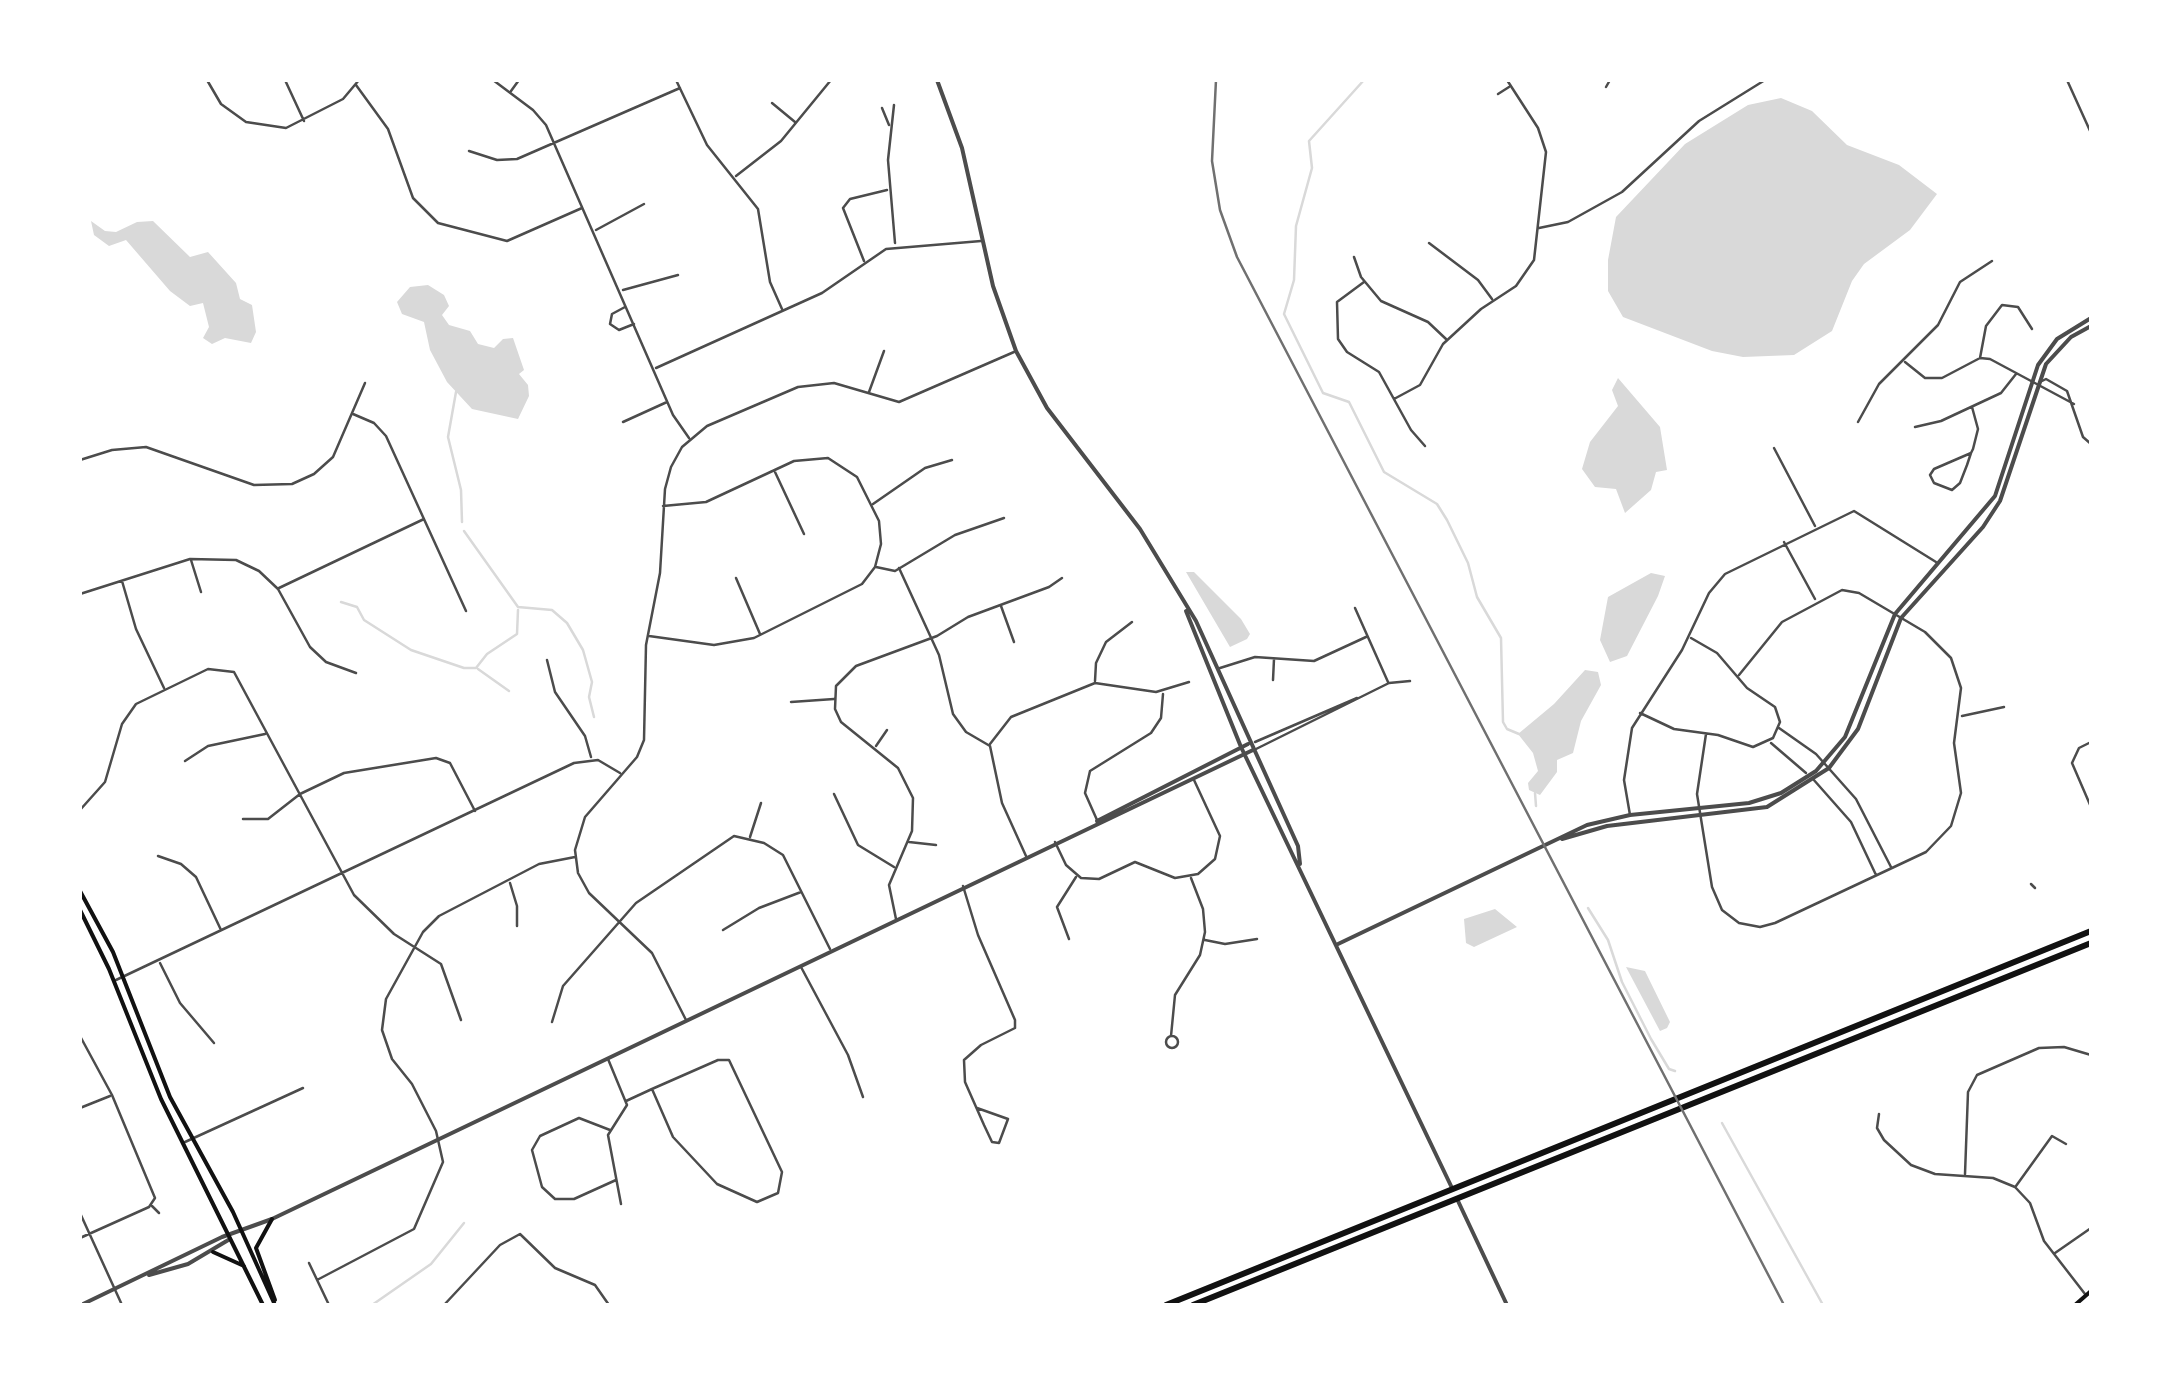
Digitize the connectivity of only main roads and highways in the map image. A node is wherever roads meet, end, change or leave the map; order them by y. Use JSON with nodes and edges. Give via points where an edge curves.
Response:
{"nodes":[{"id":1,"x":80,"y":891,"type":"edge"},
{"id":2,"x":80,"y":910,"type":"edge"},
{"id":3,"x":2091,"y":931,"type":"edge"},
{"id":4,"x":2091,"y":943,"type":"edge"},
{"id":5,"x":272,"y":1220,"type":"road end"},
{"id":6,"x":212,"y":1252,"type":"road end"},
{"id":7,"x":244,"y":1266,"type":"junction"},
{"id":8,"x":2088,"y":1293,"type":"edge"},
{"id":9,"x":263,"y":1305,"type":"edge"},
{"id":10,"x":275,"y":1305,"type":"edge"},
{"id":11,"x":1166,"y":1305,"type":"edge"},
{"id":12,"x":1193,"y":1305,"type":"edge"},
{"id":13,"x":2075,"y":1305,"type":"edge"}],
"edges":[{"from":1,"to":10,"type":"main road"},
{"from":2,"to":7,"type":"main road"},
{"from":3,"to":11,"type":"highway"},
{"from":4,"to":12,"type":"highway"},
{"from":5,"to":10,"type":"main road","via":[[256,1248]]},
{"from":6,"to":7,"type":"main road"},
{"from":7,"to":9,"type":"main road"},
{"from":8,"to":13,"type":"main road"}]}
